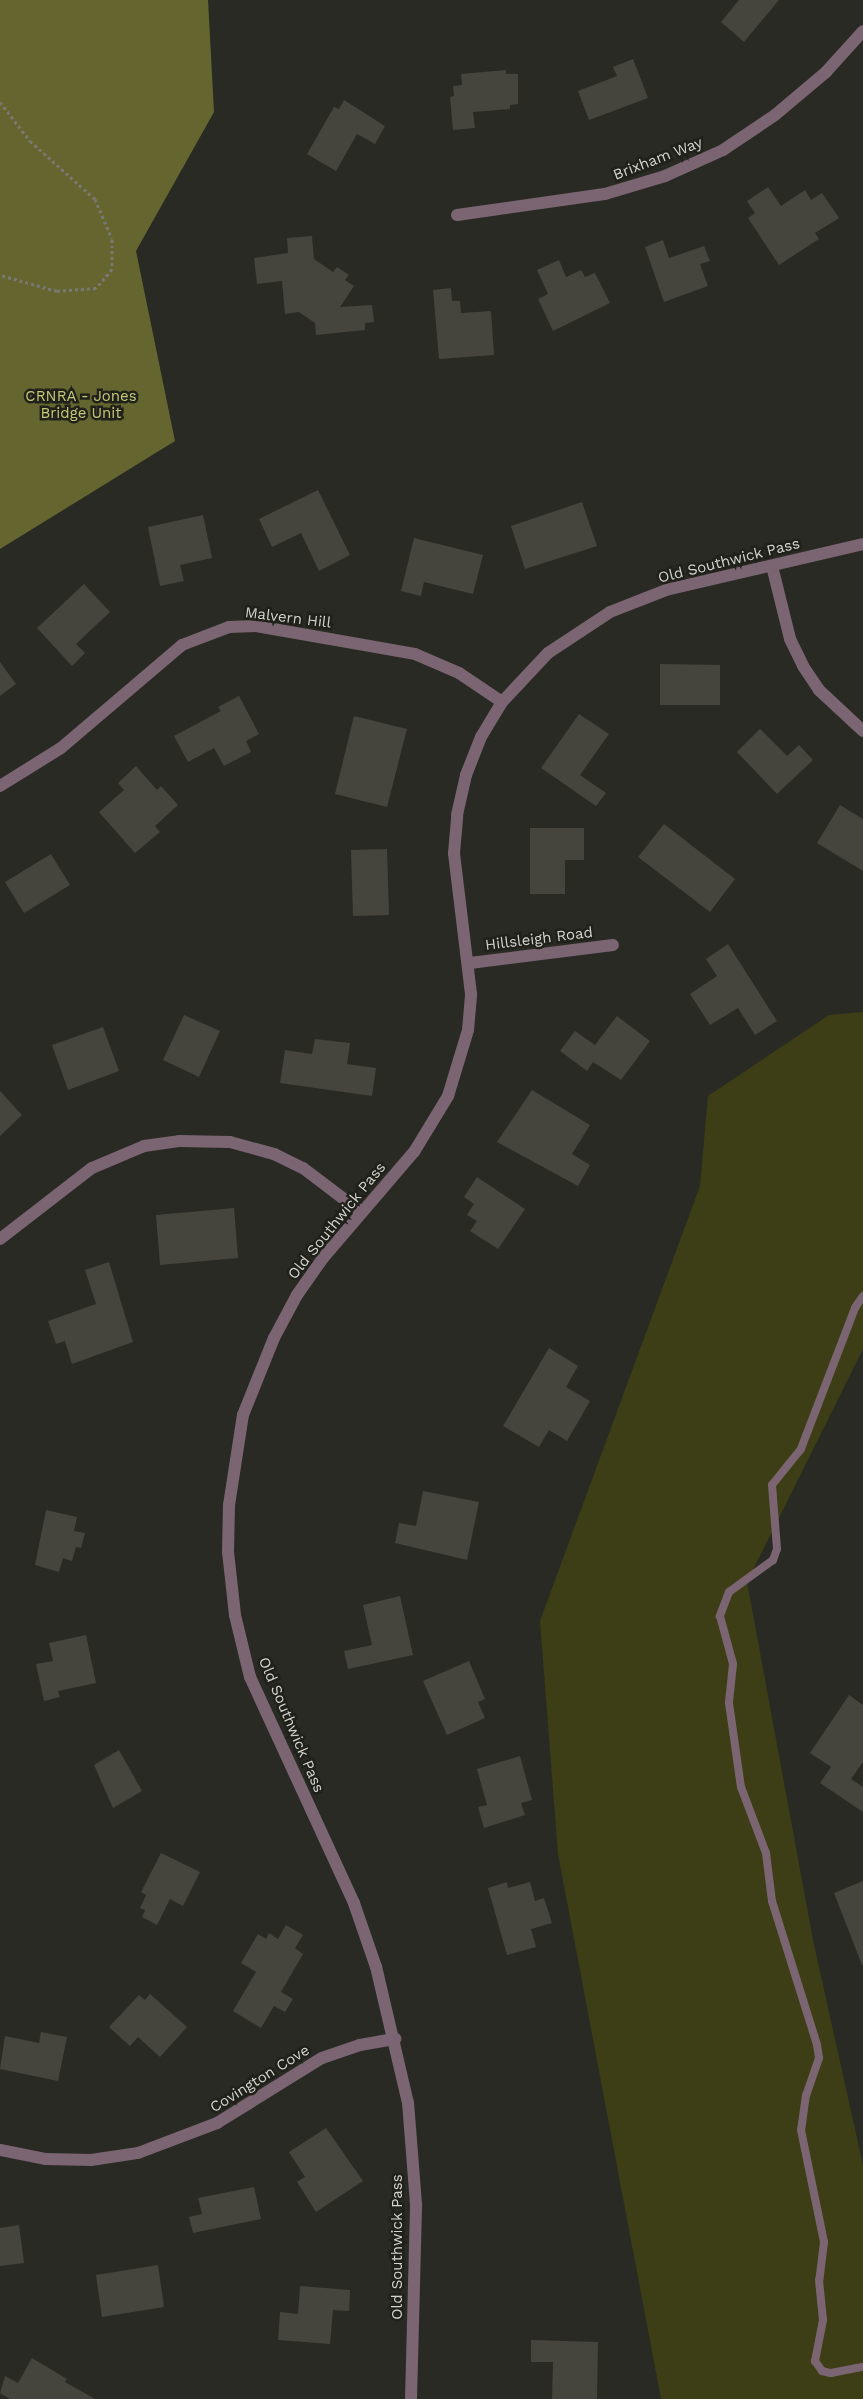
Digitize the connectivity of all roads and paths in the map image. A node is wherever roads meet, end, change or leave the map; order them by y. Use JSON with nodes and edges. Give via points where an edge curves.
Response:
{"nodes":[{"id":1,"x":863,"y":31,"type":"edge"},
{"id":2,"x":0,"y":102,"type":"edge"},
{"id":3,"x":457,"y":215,"type":"dead end"},
{"id":4,"x":0,"y":275,"type":"edge"},
{"id":5,"x":863,"y":544,"type":"edge"},
{"id":6,"x":772,"y":566,"type":"junction"},
{"id":7,"x":502,"y":702,"type":"junction"},
{"id":8,"x":863,"y":731,"type":"edge"},
{"id":9,"x":0,"y":786,"type":"edge"},
{"id":10,"x":612,"y":945,"type":"dead end"},
{"id":11,"x":470,"y":963,"type":"junction"},
{"id":12,"x":361,"y":1212,"type":"junction"},
{"id":13,"x":0,"y":1239,"type":"edge"},
{"id":14,"x":863,"y":1296,"type":"edge"},
{"id":15,"x":395,"y":2039,"type":"junction"},
{"id":16,"x":0,"y":2150,"type":"edge"},
{"id":17,"x":863,"y":2367,"type":"edge"},
{"id":18,"x":411,"y":2399,"type":"edge"}],
"edges":[{"from":1,"to":3,"type":"street","name":"Brixham Way","via":[[826,72],[784,108],[723,150],[665,176],[605,194]]},
{"from":2,"to":4,"type":"path","via":[[30,141],[95,199],[112,239],[112,268],[96,288],[57,291]]},
{"from":5,"to":6,"type":"street","name":"Old Southwick Pass"},
{"from":6,"to":7,"type":"street","name":"Old Southwick Pass","via":[[666,590],[610,612],[548,653]]},
{"from":6,"to":8,"type":"street","via":[[790,639],[802,666],[819,690]]},
{"from":7,"to":9,"type":"street","name":"Malvern Hill","via":[[459,673],[415,654],[256,626],[229,627],[182,645],[61,748]]},
{"from":7,"to":11,"type":"street","name":"Old Southwick Pass","via":[[481,737],[466,775],[457,815],[454,853]]},
{"from":10,"to":11,"type":"street","name":"Hillsleigh Road"},
{"from":11,"to":12,"type":"street","name":"Old Southwick Pass","via":[[468,1030],[448,1096],[416,1149]]},
{"from":12,"to":13,"type":"street","via":[[303,1168],[274,1154],[230,1142],[180,1141],[144,1146],[92,1168]]},
{"from":12,"to":15,"type":"street","name":"Old Southwick Pass","via":[[297,1295],[255,1381],[234,1461],[228,1552],[235,1615],[250,1677],[354,1904]]},
{"from":14,"to":17,"type":"lane","via":[[801,1449],[772,1485],[777,1549],[773,1560],[729,1592],[720,1616],[733,1664],[729,1703],[741,1788],[766,1853],[772,1901],[818,2052],[801,2130],[824,2242],[819,2280],[823,2320],[815,2361],[822,2371],[831,2373]]},
{"from":15,"to":16,"type":"street","name":"Covington Cove","via":[[360,2045],[322,2058],[217,2123],[138,2153],[91,2160],[46,2159]]},
{"from":15,"to":18,"type":"street","name":"Old Southwick Pass","via":[[408,2103],[416,2204]]}]}
